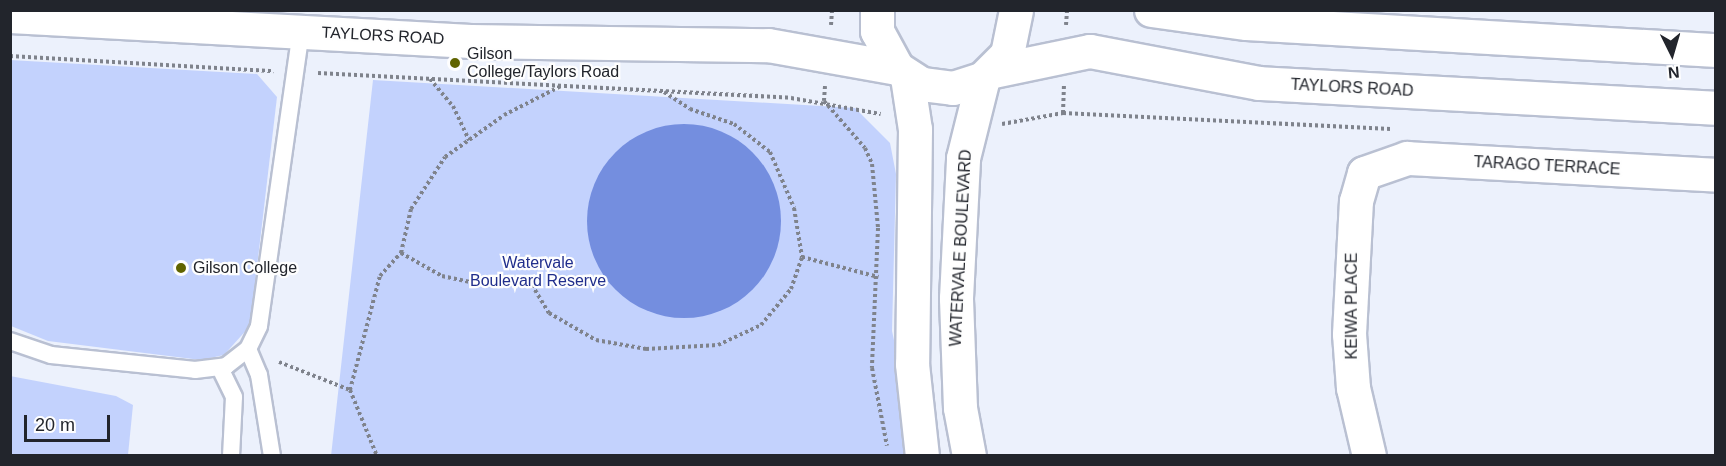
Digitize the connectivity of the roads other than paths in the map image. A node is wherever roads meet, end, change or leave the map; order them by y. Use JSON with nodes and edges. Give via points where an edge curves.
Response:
{"nodes":[{"id":1,"x":877,"y":10,"type":"edge"},
{"id":2,"x":1016,"y":10,"type":"edge"},
{"id":3,"x":1151,"y":10,"type":"edge"},
{"id":4,"x":10,"y":16,"type":"edge"},
{"id":5,"x":299,"y":21,"type":"edge"},
{"id":6,"x":1716,"y":50,"type":"edge"},
{"id":7,"x":902,"y":72,"type":"junction"},
{"id":8,"x":988,"y":74,"type":"junction"},
{"id":9,"x":1716,"y":108,"type":"edge"},
{"id":10,"x":1379,"y":165,"type":"joint"},
{"id":11,"x":1716,"y":175,"type":"edge"},
{"id":12,"x":10,"y":341,"type":"edge"},
{"id":13,"x":248,"y":349,"type":"junction"},
{"id":14,"x":220,"y":368,"type":"junction"},
{"id":15,"x":231,"y":456,"type":"edge"},
{"id":16,"x":272,"y":456,"type":"edge"},
{"id":17,"x":922,"y":456,"type":"edge"},
{"id":18,"x":969,"y":456,"type":"edge"},
{"id":19,"x":1369,"y":456,"type":"edge"}],
"edges":[{"from":1,"to":7,"type":"main road","via":[[877,31]]},
{"from":2,"to":8,"type":"main road","name":"WATERVALE BOULEVARD","via":[[1015,34]]},
{"from":3,"to":6,"type":"main road","via":[[1246,22]]},
{"from":4,"to":5,"type":"main road","name":"TAYLORS ROAD"},
{"from":5,"to":7,"type":"main road","name":"TAYLORS ROAD","via":[[470,41],[768,45]]},
{"from":5,"to":13,"type":"lane","via":[[259,326]]},
{"from":7,"to":8,"type":"main road","name":"TAYLORS ROAD","via":[[937,88]]},
{"from":7,"to":17,"type":"main road","via":[[915,129],[910,305]]},
{"from":8,"to":9,"type":"main road","name":"TAYLORS ROAD","via":[[1065,53],[1118,53],[1259,83]]},
{"from":8,"to":18,"type":"main road","name":"WATERVALE BOULEVARD","via":[[970,129],[956,298],[960,408]]},
{"from":10,"to":11,"type":"main road","name":"TARAGO TERRACE","via":[[1407,158]]},
{"from":10,"to":19,"type":"main road","name":"KEIWA PLACE","via":[[1364,173],[1356,201],[1350,273],[1353,388]]},
{"from":12,"to":14,"type":"lane","via":[[98,361]]},
{"from":13,"to":14,"type":"lane"},
{"from":13,"to":16,"type":"lane","via":[[259,375]]},
{"from":14,"to":15,"type":"lane","via":[[234,397]]}]}
